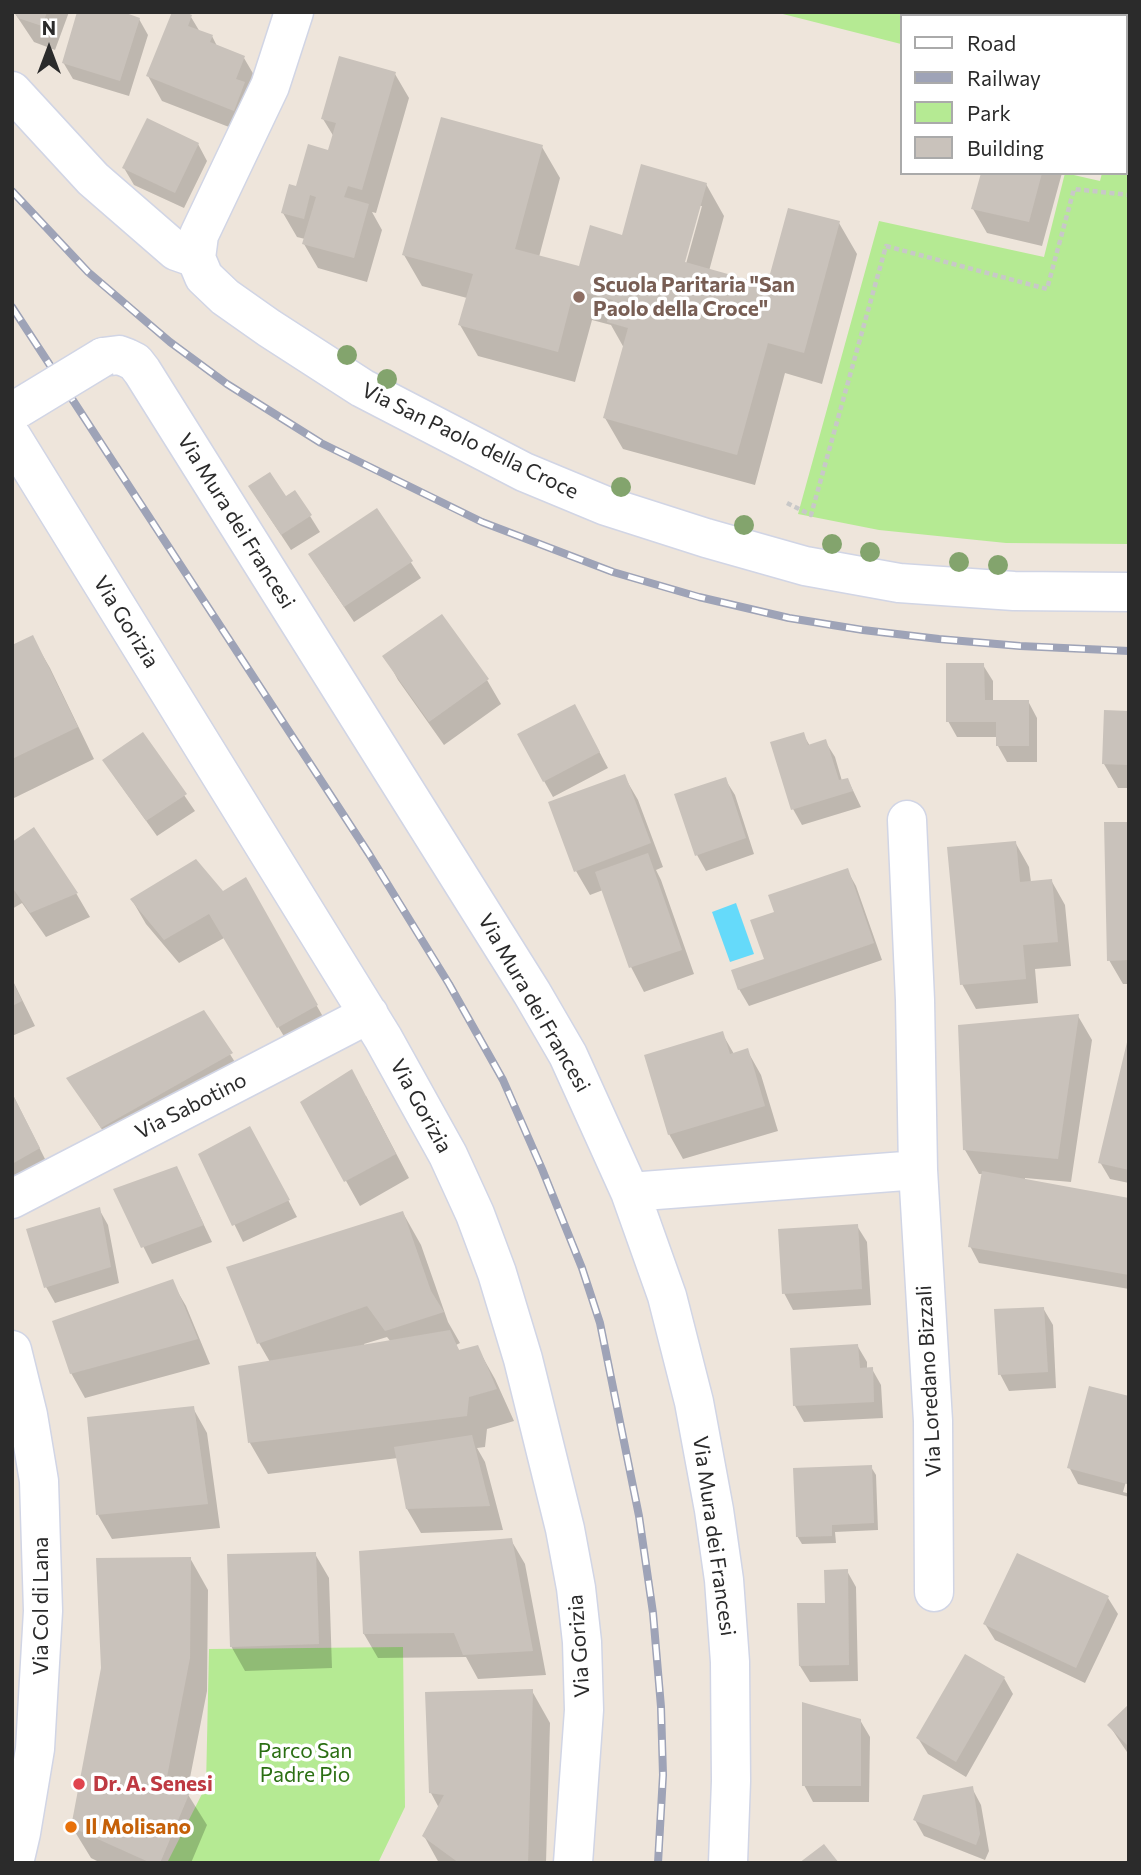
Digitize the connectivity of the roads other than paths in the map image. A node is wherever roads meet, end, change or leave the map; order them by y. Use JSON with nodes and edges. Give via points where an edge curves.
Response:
{"nodes":[{"id":1,"x":294,"y":12,"type":"edge"},
{"id":2,"x":12,"y":91,"type":"edge"},
{"id":3,"x":196,"y":258,"type":"junction"},
{"id":4,"x":15,"y":419,"type":"edge"},
{"id":5,"x":1129,"y":593,"type":"edge"},
{"id":6,"x":907,"y":820,"type":"dead end"},
{"id":7,"x":369,"y":1014,"type":"junction"},
{"id":8,"x":918,"y":1170,"type":"junction"},
{"id":9,"x":630,"y":1192,"type":"junction"},
{"id":10,"x":12,"y":1199,"type":"edge"},
{"id":11,"x":12,"y":1350,"type":"edge"},
{"id":12,"x":934,"y":1592,"type":"dead end"},
{"id":13,"x":22,"y":1856,"type":"edge"},
{"id":14,"x":573,"y":1863,"type":"edge"},
{"id":15,"x":728,"y":1863,"type":"edge"}],
"edges":[{"from":1,"to":3,"type":"street","via":[[265,97],[199,235]]},
{"from":2,"to":3,"type":"street","via":[[93,179],[176,251]]},
{"from":3,"to":5,"type":"street","name":"Via San Paolo della Croce","via":[[204,277],[225,297],[320,362],[483,451],[606,506],[758,554],[867,578],[973,589]]},
{"from":4,"to":7,"type":"street","name":"Via Gorizia"},
{"from":4,"to":9,"type":"street","name":"Via Mura dei Francesi","bridge":true,"via":[[103,357],[119,355],[135,362],[532,993],[568,1055]]},
{"from":6,"to":8,"type":"street","name":"Via Loredano Bizzali"},
{"from":7,"to":10,"type":"street","name":"Via Sabotino"},
{"from":7,"to":14,"type":"street","name":"Via Gorizia","via":[[422,1106],[475,1214],[538,1416],[571,1560],[582,1642],[583,1736]]},
{"from":8,"to":9,"type":"street"},
{"from":8,"to":12,"type":"street","name":"Via Loredano Bizzali","via":[[933,1421]]},
{"from":9,"to":15,"type":"street","name":"Via Mura dei Francesi","via":[[667,1296],[718,1534],[730,1662]]},
{"from":11,"to":13,"type":"street","name":"Via Col di Lana","via":[[37,1460],[43,1612],[35,1749]]}]}
